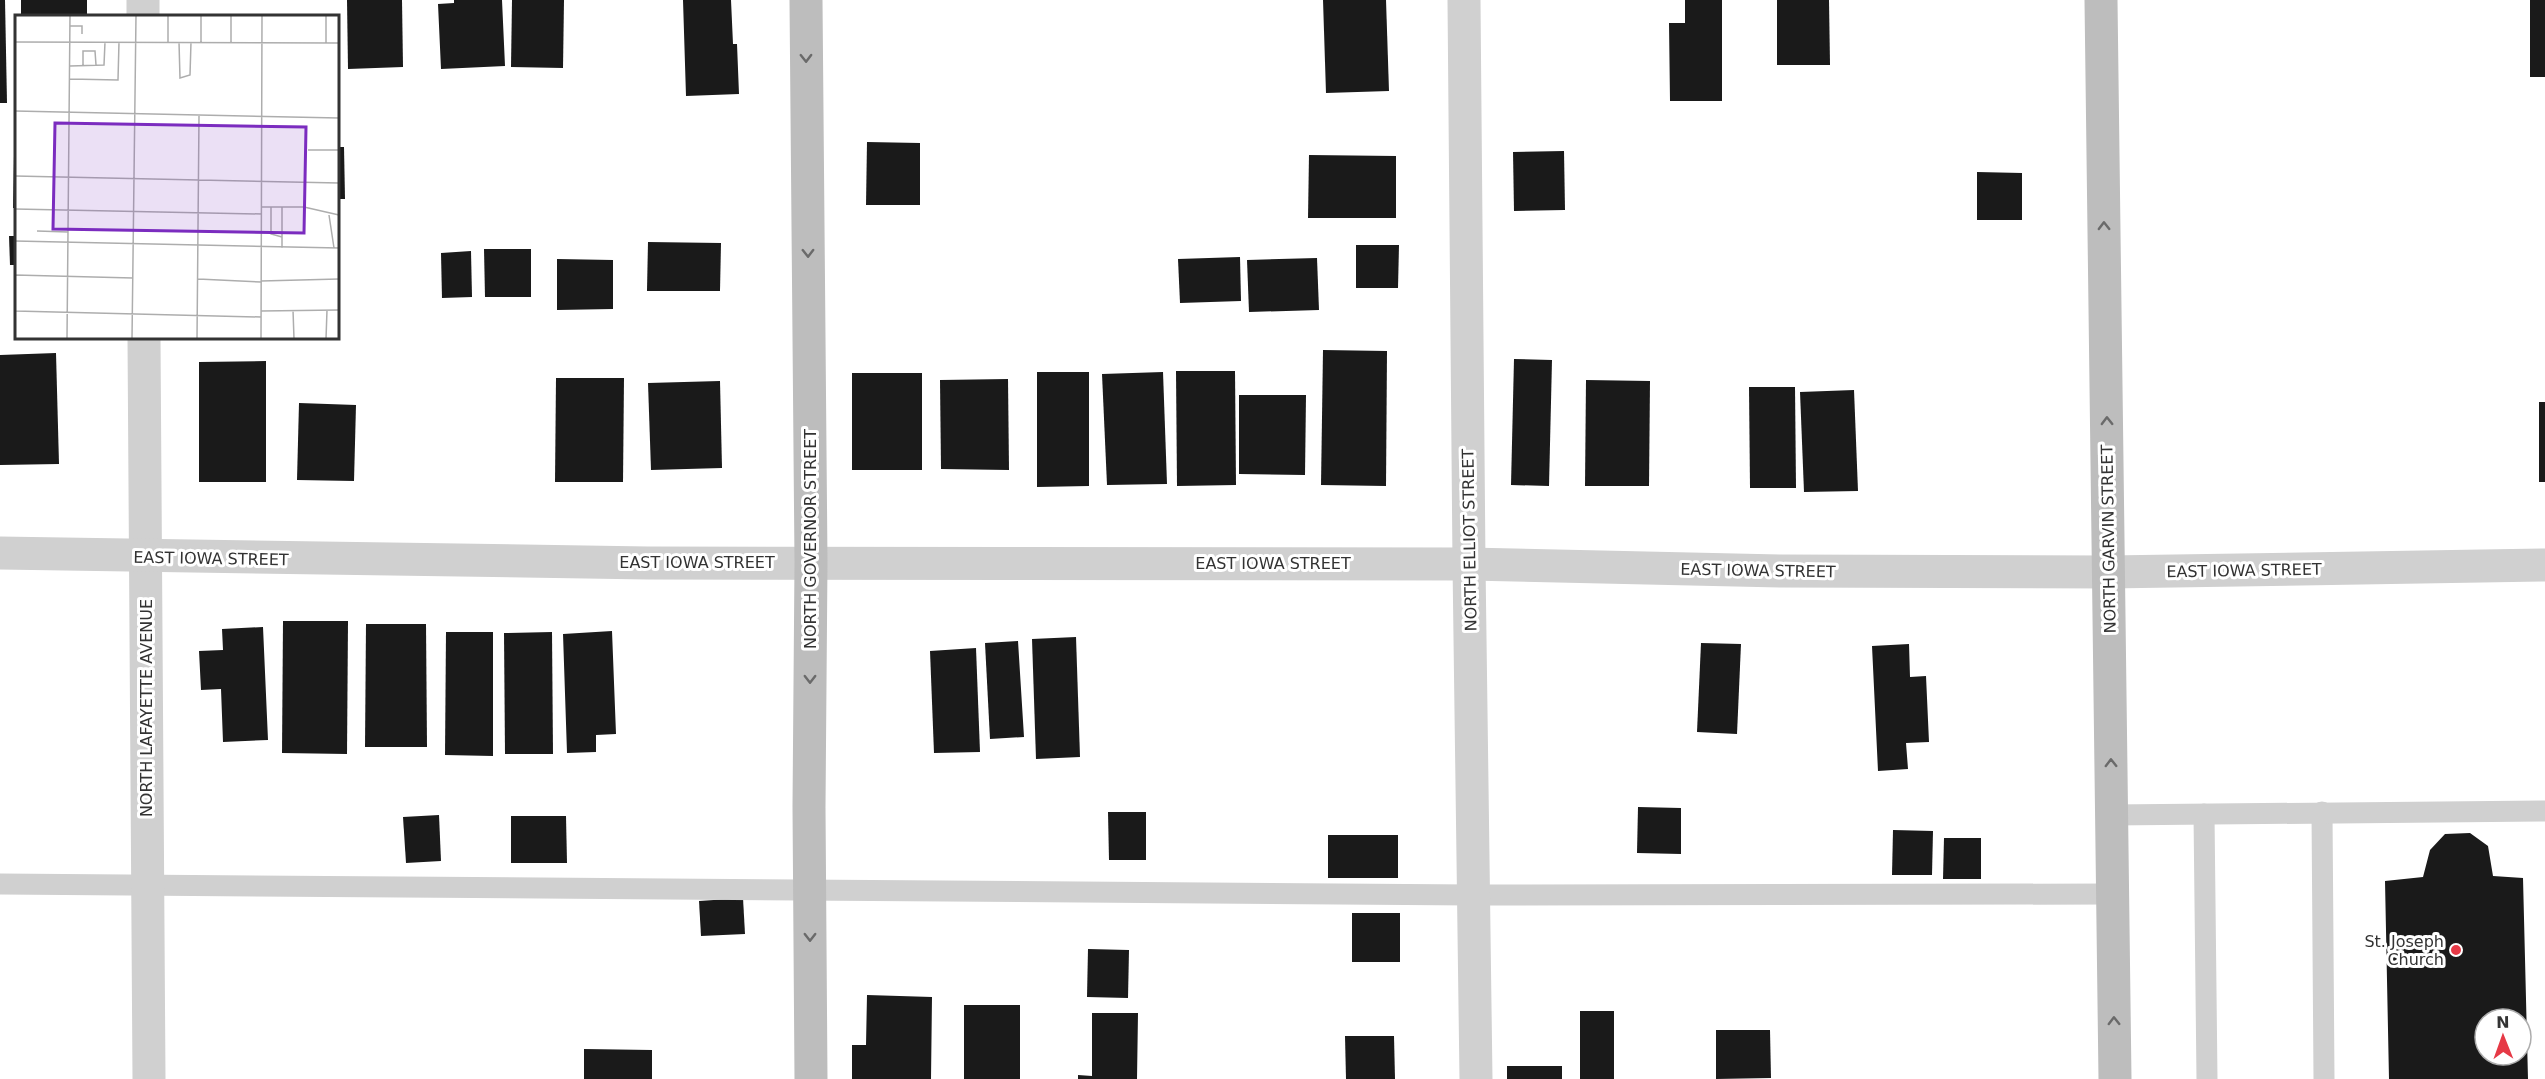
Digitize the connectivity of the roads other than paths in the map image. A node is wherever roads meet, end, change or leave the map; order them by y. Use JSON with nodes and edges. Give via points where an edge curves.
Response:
{"nodes":[{"id":1,"x":806,"y":0,"type":"edge"},
{"id":2,"x":1464,"y":0,"type":"edge"},
{"id":3,"x":2102,"y":0,"type":"edge"},
{"id":4,"x":144,"y":339,"type":"edge"},
{"id":5,"x":0,"y":553,"type":"edge"},
{"id":6,"x":145,"y":557,"type":"junction"},
{"id":7,"x":811,"y":562,"type":"junction"},
{"id":8,"x":1469,"y":564,"type":"junction"},
{"id":9,"x":2545,"y":565,"type":"edge"},
{"id":10,"x":2109,"y":572,"type":"junction"},
{"id":11,"x":2545,"y":811,"type":"edge"},
{"id":12,"x":2322,"y":812,"type":"junction"},
{"id":13,"x":2204,"y":814,"type":"junction"},
{"id":14,"x":2112,"y":815,"type":"junction"},
{"id":15,"x":0,"y":885,"type":"edge"},
{"id":16,"x":148,"y":886,"type":"junction"},
{"id":17,"x":810,"y":890,"type":"junction"},
{"id":18,"x":2113,"y":894,"type":"junction"},
{"id":19,"x":1473,"y":895,"type":"junction"},
{"id":20,"x":149,"y":1079,"type":"edge"},
{"id":21,"x":811,"y":1079,"type":"edge"},
{"id":22,"x":1476,"y":1079,"type":"edge"},
{"id":23,"x":2115,"y":1079,"type":"edge"},
{"id":24,"x":2207,"y":1079,"type":"edge"},
{"id":25,"x":2324,"y":1079,"type":"edge"}],
"edges":[{"from":1,"to":7,"type":"main road","name":"NORTH GOVERNOR STREET","one_way":true},
{"from":2,"to":8,"type":"street","name":"NORTH ELLIOT STREET"},
{"from":10,"to":3,"type":"main road","name":"NORTH GARVIN STREET","one_way":true},
{"from":4,"to":6,"type":"street","name":"NORTH LAFAYETTE AVENUE"},
{"from":5,"to":6,"type":"street","name":"EAST IOWA STREET"},
{"from":6,"to":7,"type":"street","name":"EAST IOWA STREET"},
{"from":6,"to":16,"type":"street","name":"NORTH LAFAYETTE AVENUE"},
{"from":7,"to":8,"type":"street","name":"EAST IOWA STREET"},
{"from":7,"to":17,"type":"main road","name":"NORTH GOVERNOR STREET","one_way":true},
{"from":8,"to":10,"type":"street","name":"EAST IOWA STREET","via":[[1780,571]]},
{"from":8,"to":19,"type":"street","name":"NORTH ELLIOT STREET"},
{"from":9,"to":10,"type":"street","name":"EAST IOWA STREET"},
{"from":14,"to":10,"type":"main road","name":"NORTH GARVIN STREET","one_way":true},
{"from":11,"to":12,"type":"lane"},
{"from":12,"to":13,"type":"lane"},
{"from":12,"to":25,"type":"lane"},
{"from":13,"to":14,"type":"lane"},
{"from":13,"to":24,"type":"lane"},
{"from":14,"to":18,"type":"main road","name":"NORTH GARVIN STREET"},
{"from":15,"to":16,"type":"lane"},
{"from":16,"to":17,"type":"lane"},
{"from":16,"to":20,"type":"street","name":"NORTH LAFAYETTE AVENUE"},
{"from":17,"to":19,"type":"lane"},
{"from":17,"to":21,"type":"main road","name":"NORTH GOVERNOR STREET","one_way":true},
{"from":18,"to":19,"type":"lane"},
{"from":23,"to":18,"type":"main road","name":"NORTH GARVIN STREET","one_way":true},
{"from":19,"to":22,"type":"street","name":"NORTH ELLIOT STREET"}]}
